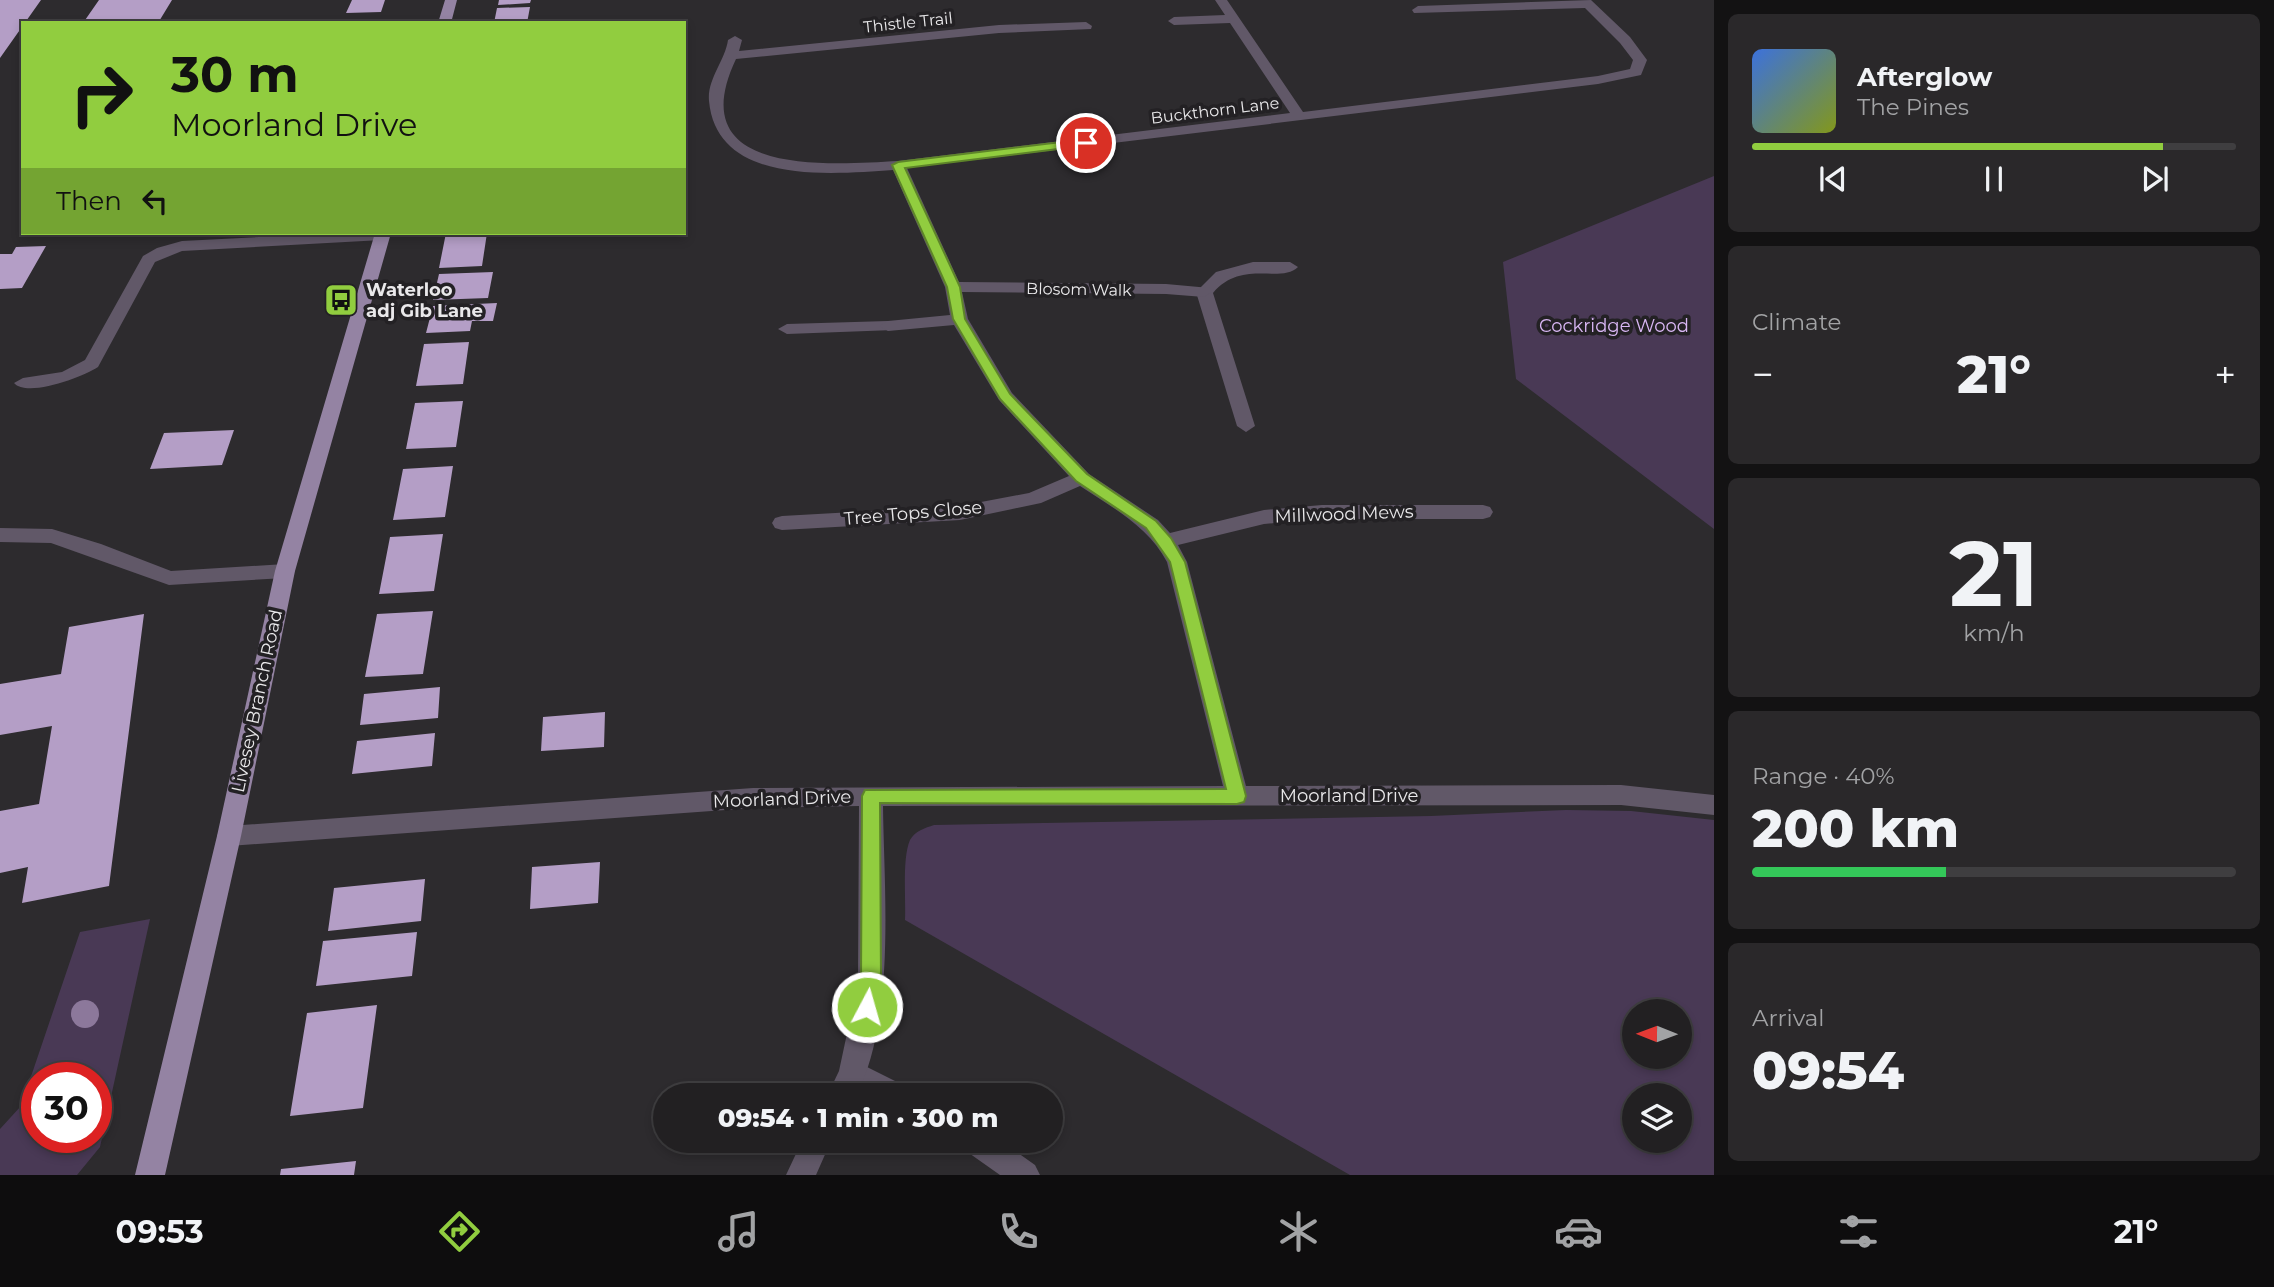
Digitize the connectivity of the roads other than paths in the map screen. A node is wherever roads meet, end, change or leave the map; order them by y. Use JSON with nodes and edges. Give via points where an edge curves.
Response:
{"nodes":[{"id":1,"x":451,"y":0,"type":"edge"},
{"id":2,"x":1221,"y":0,"type":"edge"},
{"id":3,"x":1586,"y":2,"type":"edge"},
{"id":4,"x":1418,"y":10,"type":"dead end"},
{"id":5,"x":1232,"y":19,"type":"junction"},
{"id":6,"x":445,"y":21,"type":"edge"},
{"id":7,"x":1174,"y":21,"type":"dead end"},
{"id":8,"x":1086,"y":26,"type":"dead end"},
{"id":9,"x":1300,"y":117,"type":"junction"},
{"id":10,"x":720,"y":121,"type":"joint"},
{"id":11,"x":898,"y":165,"type":"junction"},
{"id":12,"x":366,"y":235,"type":"edge"},
{"id":13,"x":383,"y":235,"type":"edge"},
{"id":14,"x":1290,"y":267,"type":"dead end"},
{"id":15,"x":953,"y":287,"type":"junction"},
{"id":16,"x":1204,"y":292,"type":"junction"},
{"id":17,"x":959,"y":319,"type":"junction"},
{"id":18,"x":787,"y":329,"type":"dead end"},
{"id":19,"x":23,"y":383,"type":"dead end"},
{"id":20,"x":1246,"y":426,"type":"dead end"},
{"id":21,"x":1082,"y":478,"type":"junction"},
{"id":22,"x":1483,"y":512,"type":"dead end"},
{"id":23,"x":782,"y":523,"type":"dead end"},
{"id":24,"x":0,"y":536,"type":"edge"},
{"id":25,"x":1166,"y":541,"type":"junction"},
{"id":26,"x":285,"y":572,"type":"junction"},
{"id":27,"x":871,"y":796,"type":"junction"},
{"id":28,"x":1237,"y":796,"type":"junction"},
{"id":29,"x":1714,"y":805,"type":"edge"},
{"id":30,"x":229,"y":836,"type":"junction"},
{"id":31,"x":847,"y":1083,"type":"edge"},
{"id":32,"x":811,"y":1153,"type":"edge"},
{"id":33,"x":993,"y":1153,"type":"edge"},
{"id":34,"x":150,"y":1175,"type":"edge"},
{"id":35,"x":801,"y":1175,"type":"edge"},
{"id":36,"x":1025,"y":1175,"type":"edge"}],
"edges":[{"from":1,"to":6,"type":"main road"},
{"from":2,"to":5,"type":"street"},
{"from":3,"to":4,"type":"street"},
{"from":3,"to":9,"type":"street","name":"Buckthorn Lane","via":[[1640,60],[1636,72]]},
{"from":5,"to":7,"type":"street"},
{"from":5,"to":9,"type":"street"},
{"from":8,"to":10,"type":"street","name":"Thistle Trail","via":[[1031,21],[812,50],[734,47],[716,87]]},
{"from":9,"to":11,"type":"street","name":"Buckthorn Lane"},
{"from":10,"to":11,"type":"street","name":"Buckthorn Lane","via":[[736,146],[779,164],[811,169]]},
{"from":11,"to":15,"type":"street"},
{"from":12,"to":19,"type":"street","via":[[163,251],[149,259],[92,363],[65,377]]},
{"from":13,"to":26,"type":"main road","name":"Livesey Branch Road"},
{"from":14,"to":16,"type":"street","via":[[1238,268],[1216,276]]},
{"from":15,"to":16,"type":"street","name":"Blosom Walk"},
{"from":15,"to":17,"type":"street"},
{"from":16,"to":20,"type":"street"},
{"from":17,"to":18,"type":"street"},
{"from":17,"to":21,"type":"street","via":[[1005,396]]},
{"from":21,"to":23,"type":"street","name":"Tree Tops Close","via":[[1034,498],[960,513]]},
{"from":21,"to":25,"type":"street","via":[[1128,507]]},
{"from":22,"to":25,"type":"street","name":"Millwood Mews","via":[[1322,512],[1264,517]]},
{"from":24,"to":26,"type":"street","via":[[52,536],[169,578]]},
{"from":25,"to":28,"type":"street","via":[[1186,589]]},
{"from":26,"to":30,"type":"main road","name":"Livesey Branch Road"},
{"from":27,"to":28,"type":"street","name":"Moorland Drive"},
{"from":27,"to":30,"type":"street","name":"Moorland Drive","via":[[753,798]]},
{"from":27,"to":31,"type":"street","via":[[871,982]]},
{"from":28,"to":29,"type":"street","name":"Moorland Drive","via":[[1621,795]]},
{"from":30,"to":34,"type":"main road","name":"Livesey Branch Road"},
{"from":32,"to":35,"type":"street"},
{"from":33,"to":36,"type":"street"}]}
